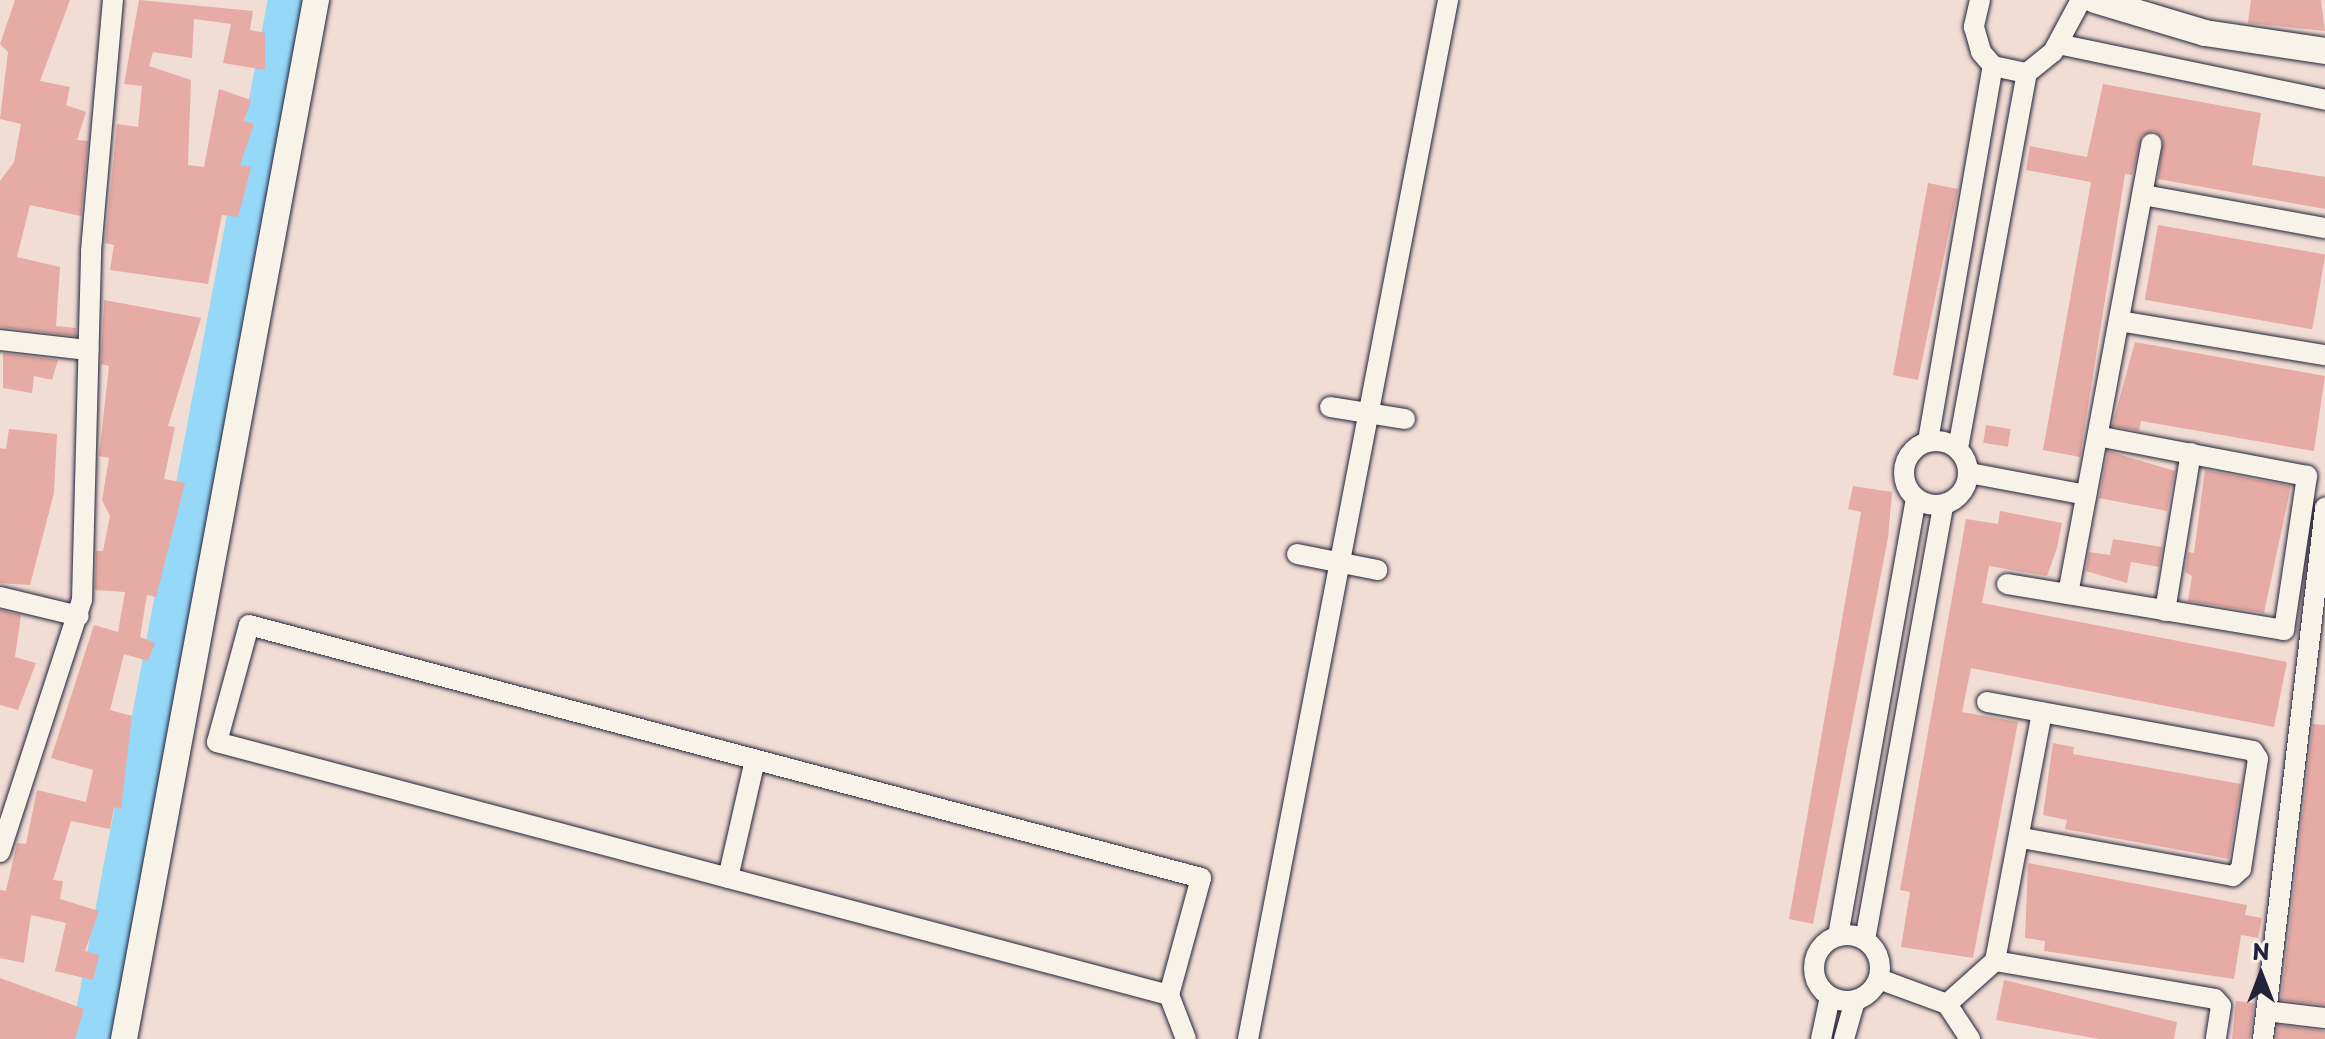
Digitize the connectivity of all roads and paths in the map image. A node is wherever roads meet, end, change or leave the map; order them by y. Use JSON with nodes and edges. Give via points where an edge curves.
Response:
{"nodes":[{"id":1,"x":113,"y":0,"type":"edge"},
{"id":2,"x":316,"y":0,"type":"edge"},
{"id":3,"x":1448,"y":0,"type":"edge"},
{"id":4,"x":1980,"y":0,"type":"edge"},
{"id":5,"x":2081,"y":0,"type":"edge"},
{"id":6,"x":2095,"y":0,"type":"edge"},
{"id":7,"x":2058,"y":44,"type":"junction"},
{"id":8,"x":2325,"y":51,"type":"edge"},
{"id":9,"x":1993,"y":66,"type":"junction"},
{"id":10,"x":2027,"y":73,"type":"junction"},
{"id":11,"x":2325,"y":100,"type":"edge"},
{"id":12,"x":1982,"y":123,"type":"junction"},
{"id":13,"x":2016,"y":128,"type":"junction"},
{"id":14,"x":2151,"y":144,"type":"dead end"},
{"id":15,"x":2143,"y":195,"type":"junction"},
{"id":16,"x":2325,"y":228,"type":"edge"},
{"id":17,"x":2119,"y":321,"type":"junction"},
{"id":18,"x":0,"y":340,"type":"edge"},
{"id":19,"x":88,"y":350,"type":"junction"},
{"id":20,"x":2325,"y":355,"type":"edge"},
{"id":21,"x":1330,"y":407,"type":"dead end"},
{"id":22,"x":1366,"y":413,"type":"junction"},
{"id":23,"x":1405,"y":419,"type":"dead end"},
{"id":24,"x":2098,"y":436,"type":"junction"},
{"id":25,"x":1928,"y":441,"type":"junction"},
{"id":26,"x":1958,"y":448,"type":"junction"},
{"id":27,"x":2191,"y":453,"type":"junction"},
{"id":28,"x":1969,"y":473,"type":"junction"},
{"id":29,"x":2086,"y":495,"type":"junction"},
{"id":30,"x":1916,"y":499,"type":"junction"},
{"id":31,"x":1943,"y":505,"type":"junction"},
{"id":32,"x":2325,"y":508,"type":"edge"},
{"id":33,"x":1297,"y":554,"type":"dead end"},
{"id":34,"x":1337,"y":562,"type":"junction"},
{"id":35,"x":1377,"y":570,"type":"dead end"},
{"id":36,"x":2007,"y":584,"type":"dead end"},
{"id":37,"x":2068,"y":594,"type":"junction"},
{"id":38,"x":0,"y":597,"type":"edge"},
{"id":39,"x":2165,"y":611,"type":"junction"},
{"id":40,"x":79,"y":616,"type":"junction"},
{"id":41,"x":2304,"y":650,"type":"junction"},
{"id":42,"x":2325,"y":652,"type":"edge"},
{"id":43,"x":1987,"y":702,"type":"dead end"},
{"id":44,"x":2042,"y":712,"type":"junction"},
{"id":45,"x":755,"y":760,"type":"junction"},
{"id":46,"x":5,"y":819,"type":"edge"},
{"id":47,"x":2021,"y":838,"type":"junction"},
{"id":48,"x":0,"y":852,"type":"edge"},
{"id":49,"x":728,"y":878,"type":"junction"},
{"id":50,"x":1838,"y":936,"type":"junction"},
{"id":51,"x":1865,"y":940,"type":"junction"},
{"id":52,"x":1995,"y":961,"type":"junction"},
{"id":53,"x":1879,"y":979,"type":"junction"},
{"id":54,"x":1169,"y":995,"type":"junction"},
{"id":55,"x":1830,"y":997,"type":"junction"},
{"id":56,"x":1855,"y":1001,"type":"junction"},
{"id":57,"x":1947,"y":1004,"type":"junction"},
{"id":58,"x":2266,"y":1011,"type":"junction"},
{"id":59,"x":2325,"y":1018,"type":"edge"},
{"id":60,"x":124,"y":1039,"type":"edge"},
{"id":61,"x":1186,"y":1039,"type":"edge"},
{"id":62,"x":1248,"y":1039,"type":"edge"},
{"id":63,"x":1821,"y":1039,"type":"edge"},
{"id":64,"x":1844,"y":1039,"type":"edge"},
{"id":65,"x":1970,"y":1039,"type":"edge"},
{"id":66,"x":2216,"y":1039,"type":"edge"},
{"id":67,"x":2263,"y":1039,"type":"edge"}],
"edges":[{"from":1,"to":19,"type":"street"},
{"from":2,"to":60,"type":"street"},
{"from":3,"to":22,"type":"street"},
{"from":4,"to":9,"type":"street","via":[[1975,33]]},
{"from":5,"to":7,"type":"street"},
{"from":6,"to":8,"type":"street","via":[[2205,33]]},
{"from":7,"to":10,"type":"street"},
{"from":7,"to":11,"type":"street"},
{"from":9,"to":10,"type":"street"},
{"from":9,"to":12,"type":"street"},
{"from":10,"to":13,"type":"street"},
{"from":12,"to":13,"type":"street"},
{"from":12,"to":25,"type":"street"},
{"from":13,"to":26,"type":"street"},
{"from":14,"to":15,"type":"street"},
{"from":15,"to":16,"type":"street"},
{"from":15,"to":17,"type":"street"},
{"from":17,"to":20,"type":"street"},
{"from":17,"to":24,"type":"street"},
{"from":18,"to":19,"type":"street"},
{"from":19,"to":40,"type":"street"},
{"from":21,"to":22,"type":"street"},
{"from":22,"to":23,"type":"street"},
{"from":22,"to":34,"type":"street"},
{"from":24,"to":27,"type":"street"},
{"from":24,"to":29,"type":"street"},
{"from":25,"to":26,"type":"street"},
{"from":25,"to":30,"type":"street","via":[[1904,466]]},
{"from":26,"to":28,"type":"street"},
{"from":27,"to":39,"type":"street"},
{"from":27,"to":39,"type":"street","via":[[2307,476],[2286,625],[2279,631]]},
{"from":28,"to":29,"type":"street"},
{"from":28,"to":31,"type":"street","via":[[1966,488]]},
{"from":29,"to":37,"type":"street"},
{"from":30,"to":31,"type":"street"},
{"from":30,"to":50,"type":"street"},
{"from":31,"to":51,"type":"street"},
{"from":32,"to":41,"type":"street"},
{"from":33,"to":34,"type":"street"},
{"from":34,"to":35,"type":"street"},
{"from":34,"to":62,"type":"street"},
{"from":36,"to":37,"type":"street"},
{"from":37,"to":39,"type":"street"},
{"from":38,"to":40,"type":"street"},
{"from":40,"to":46,"type":"street"},
{"from":41,"to":42,"type":"street"},
{"from":41,"to":58,"type":"street"},
{"from":43,"to":44,"type":"street"},
{"from":44,"to":47,"type":"street"},
{"from":44,"to":47,"type":"street","via":[[2257,754],[2241,869],[2233,876]]},
{"from":45,"to":49,"type":"street"},
{"from":45,"to":49,"type":"street","via":[[249,625],[217,742]]},
{"from":45,"to":54,"type":"street","via":[[1201,878]]},
{"from":46,"to":48,"type":"street"},
{"from":47,"to":52,"type":"street"},
{"from":49,"to":54,"type":"street"},
{"from":50,"to":51,"type":"street"},
{"from":50,"to":55,"type":"street","via":[[1816,956],[1814,971]]},
{"from":51,"to":53,"type":"street","via":[[1876,950]]},
{"from":52,"to":57,"type":"street"},
{"from":52,"to":66,"type":"street","via":[[2215,999],[2221,1006]]},
{"from":53,"to":56,"type":"street"},
{"from":53,"to":57,"type":"street"},
{"from":54,"to":61,"type":"street"},
{"from":55,"to":56,"type":"street"},
{"from":55,"to":63,"type":"street"},
{"from":56,"to":64,"type":"street"},
{"from":57,"to":65,"type":"street"},
{"from":58,"to":59,"type":"street"},
{"from":58,"to":67,"type":"street"}]}
